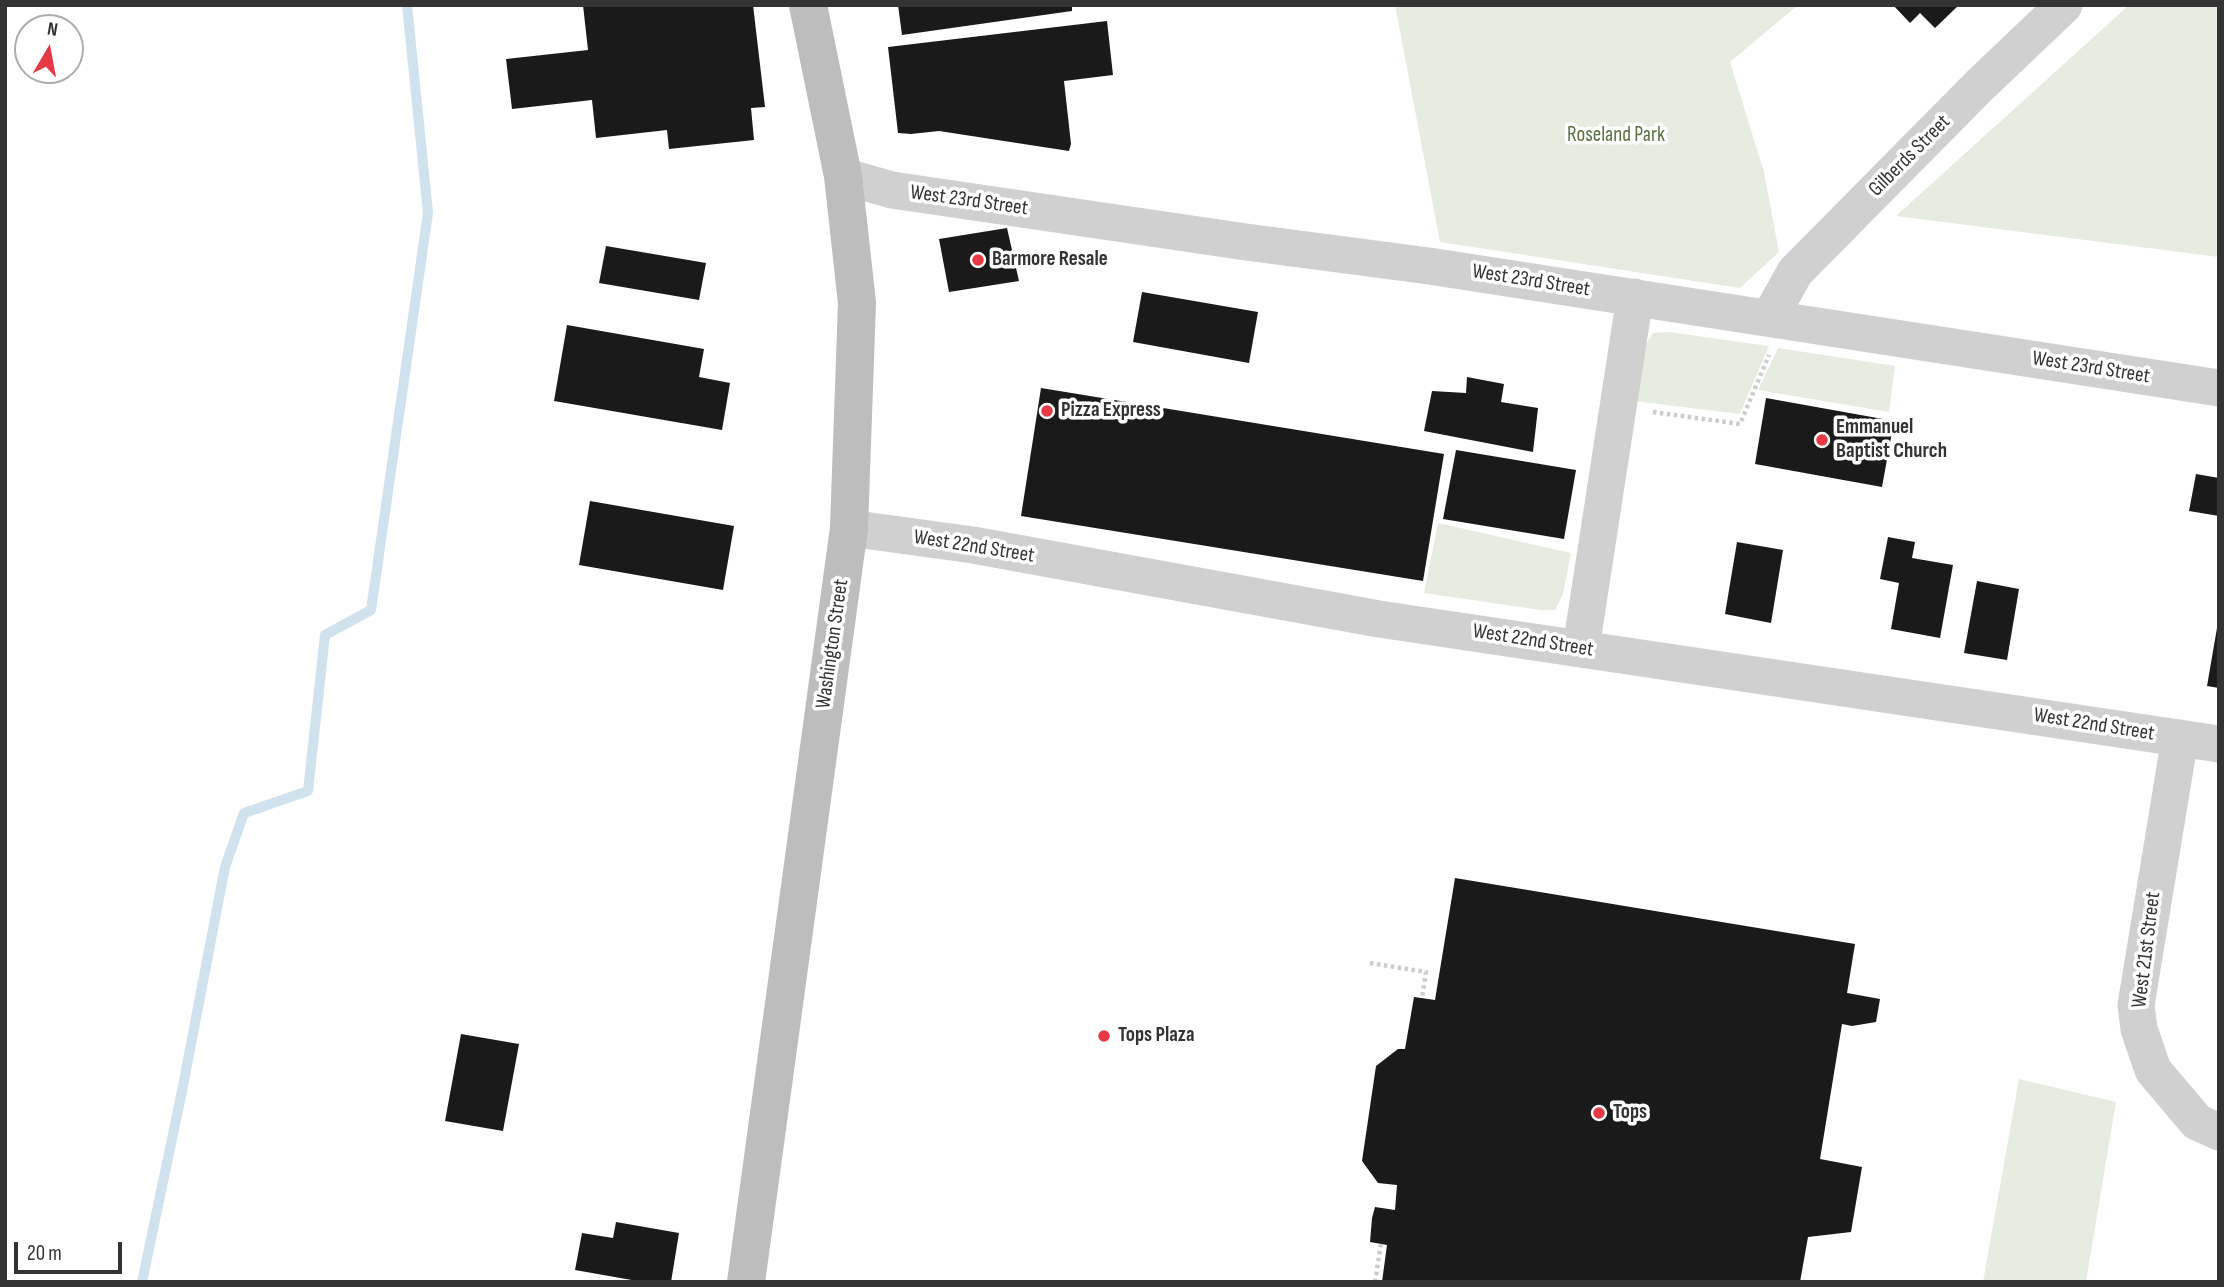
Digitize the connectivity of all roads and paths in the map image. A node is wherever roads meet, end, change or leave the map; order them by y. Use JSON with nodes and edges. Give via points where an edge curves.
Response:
{"nodes":[{"id":1,"x":808,"y":5,"type":"edge"},
{"id":2,"x":2064,"y":5,"type":"edge"},
{"id":3,"x":843,"y":176,"type":"junction"},
{"id":4,"x":1635,"y":297,"type":"junction"},
{"id":5,"x":1770,"y":317,"type":"junction"},
{"id":6,"x":1769,"y":354,"type":"dead end"},
{"id":7,"x":2219,"y":388,"type":"edge"},
{"id":8,"x":1618,"y":406,"type":"junction"},
{"id":9,"x":849,"y":528,"type":"junction"},
{"id":10,"x":1581,"y":648,"type":"junction"},
{"id":11,"x":2180,"y":738,"type":"junction"},
{"id":12,"x":2219,"y":744,"type":"edge"},
{"id":13,"x":1370,"y":963,"type":"dead end"},
{"id":14,"x":1422,"y":998,"type":"dead end"},
{"id":15,"x":2219,"y":1132,"type":"edge"},
{"id":16,"x":1381,"y":1244,"type":"dead end"},
{"id":17,"x":746,"y":1282,"type":"edge"},
{"id":18,"x":1375,"y":1282,"type":"edge"}],
"edges":[{"from":1,"to":3,"type":"main road","name":"Washington Street"},
{"from":2,"to":5,"type":"street","name":"Gilberds Street","via":[[1800,267]]},
{"from":3,"to":4,"type":"street","name":"West 23rd Street","via":[[892,190]]},
{"from":3,"to":9,"type":"main road","name":"Washington Street","via":[[858,303]]},
{"from":4,"to":5,"type":"street","name":"West 23rd Street"},
{"from":4,"to":8,"type":"street"},
{"from":5,"to":7,"type":"street","name":"West 23rd Street"},
{"from":6,"to":8,"type":"path","via":[[1740,424]]},
{"from":8,"to":10,"type":"street"},
{"from":9,"to":10,"type":"street","name":"West 22nd Street","via":[[987,548],[1379,619]]},
{"from":9,"to":17,"type":"main road","name":"Washington Street"},
{"from":10,"to":11,"type":"street","name":"West 22nd Street"},
{"from":11,"to":12,"type":"street","name":"West 22nd Street"},
{"from":11,"to":15,"type":"street","name":"West 21st Street","via":[[2136,1004],[2153,1070],[2197,1122]]},
{"from":13,"to":14,"type":"path","via":[[1426,972]]},
{"from":16,"to":18,"type":"path"}]}
